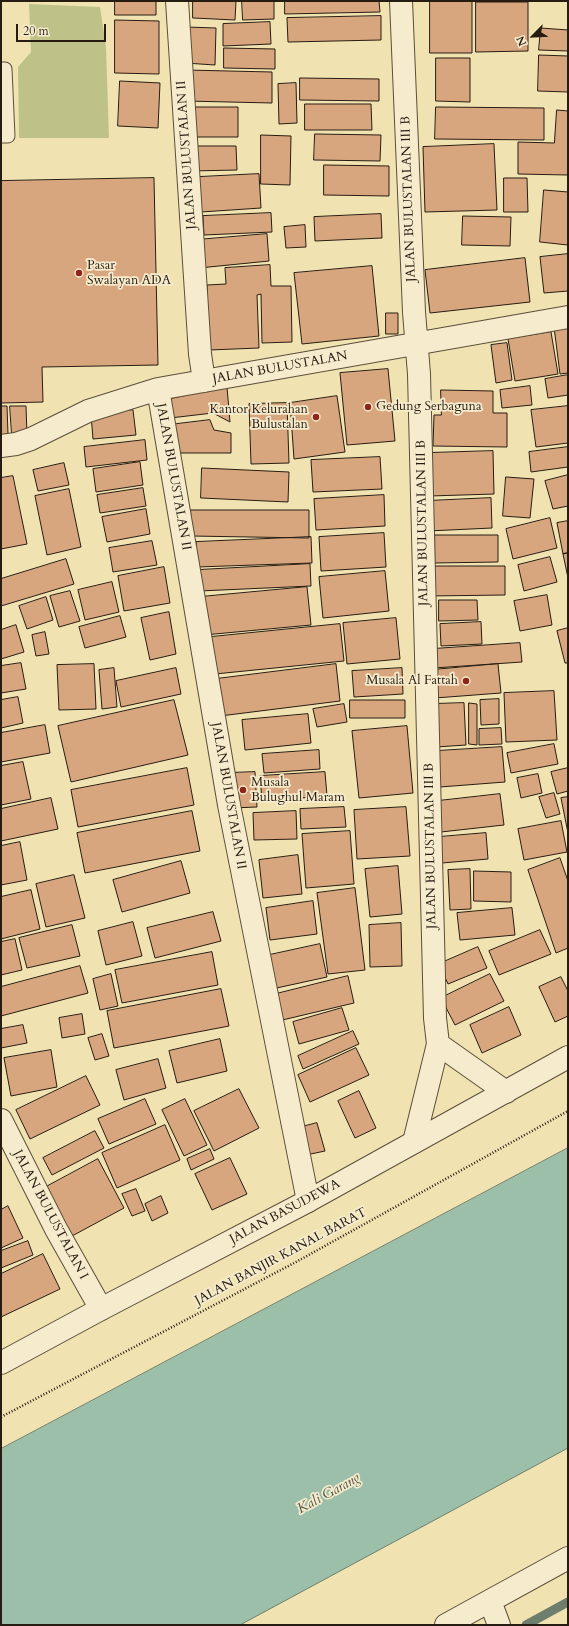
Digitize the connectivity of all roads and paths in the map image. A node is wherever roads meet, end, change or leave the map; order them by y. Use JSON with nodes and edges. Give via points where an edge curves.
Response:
{"nodes":[{"id":1,"x":177,"y":1,"type":"edge"},
{"id":2,"x":401,"y":1,"type":"edge"},
{"id":3,"x":1,"y":69,"type":"edge"},
{"id":4,"x":1,"y":136,"type":"edge"},
{"id":5,"x":568,"y":317,"type":"edge"},
{"id":6,"x":416,"y":345,"type":"junction"},
{"id":7,"x":204,"y":381,"type":"junction"},
{"id":8,"x":158,"y":389,"type":"junction"},
{"id":9,"x":1,"y":446,"type":"edge"},
{"id":10,"x":438,"y":1044,"type":"junction"},
{"id":11,"x":568,"y":1058,"type":"edge"},
{"id":12,"x":506,"y":1092,"type":"junction"},
{"id":13,"x":568,"y":1111,"type":"edge"},
{"id":14,"x":1,"y":1120,"type":"edge"},
{"id":15,"x":414,"y":1142,"type":"junction"},
{"id":16,"x":308,"y":1201,"type":"junction"},
{"id":17,"x":101,"y":1309,"type":"junction"},
{"id":18,"x":1,"y":1363,"type":"edge"},
{"id":19,"x":1,"y":1417,"type":"edge"},
{"id":20,"x":568,"y":1558,"type":"edge"},
{"id":21,"x":494,"y":1611,"type":"edge"},
{"id":22,"x":446,"y":1625,"type":"edge"}],
"edges":[{"from":1,"to":7,"type":"street","name":"JALAN BULUSTALAN II","via":[[200,354]]},
{"from":2,"to":6,"type":"street","name":"JALAN BULUSTALAN III B"},
{"from":3,"to":4,"type":"lane","via":[[5,69],[8,136]]},
{"from":5,"to":6,"type":"street","name":"JALAN BULUSTALAN"},
{"from":6,"to":7,"type":"street","name":"JALAN BULUSTALAN"},
{"from":6,"to":10,"type":"street","name":"JALAN BULUSTALAN III B","via":[[419,374],[435,1018]]},
{"from":7,"to":8,"type":"street","name":"JALAN BULUSTALAN"},
{"from":8,"to":9,"type":"street","name":"JALAN BULUSTALAN","via":[[88,411],[31,439]]},
{"from":8,"to":16,"type":"street","name":"JALAN BULUSTALAN II","via":[[228,805]]},
{"from":10,"to":12,"type":"street"},
{"from":10,"to":15,"type":"street","name":"JALAN BULUSTALAN III B"},
{"from":11,"to":12,"type":"street","name":"JALAN BASUDEWA"},
{"from":12,"to":15,"type":"street","name":"JALAN BASUDEWA"},
{"from":13,"to":19,"type":"path","name":"JALAN BANJIR KANAL BARAT","via":[[296,1262]]},
{"from":14,"to":17,"type":"street","name":"JALAN BULUSTALAN I","via":[[56,1230]]},
{"from":15,"to":16,"type":"street","name":"JALAN BASUDEWA"},
{"from":16,"to":17,"type":"street","name":"JALAN BASUDEWA"},
{"from":17,"to":18,"type":"street","name":"JALAN BASUDEWA"},
{"from":20,"to":21,"type":"street"},
{"from":21,"to":22,"type":"street"}]}
